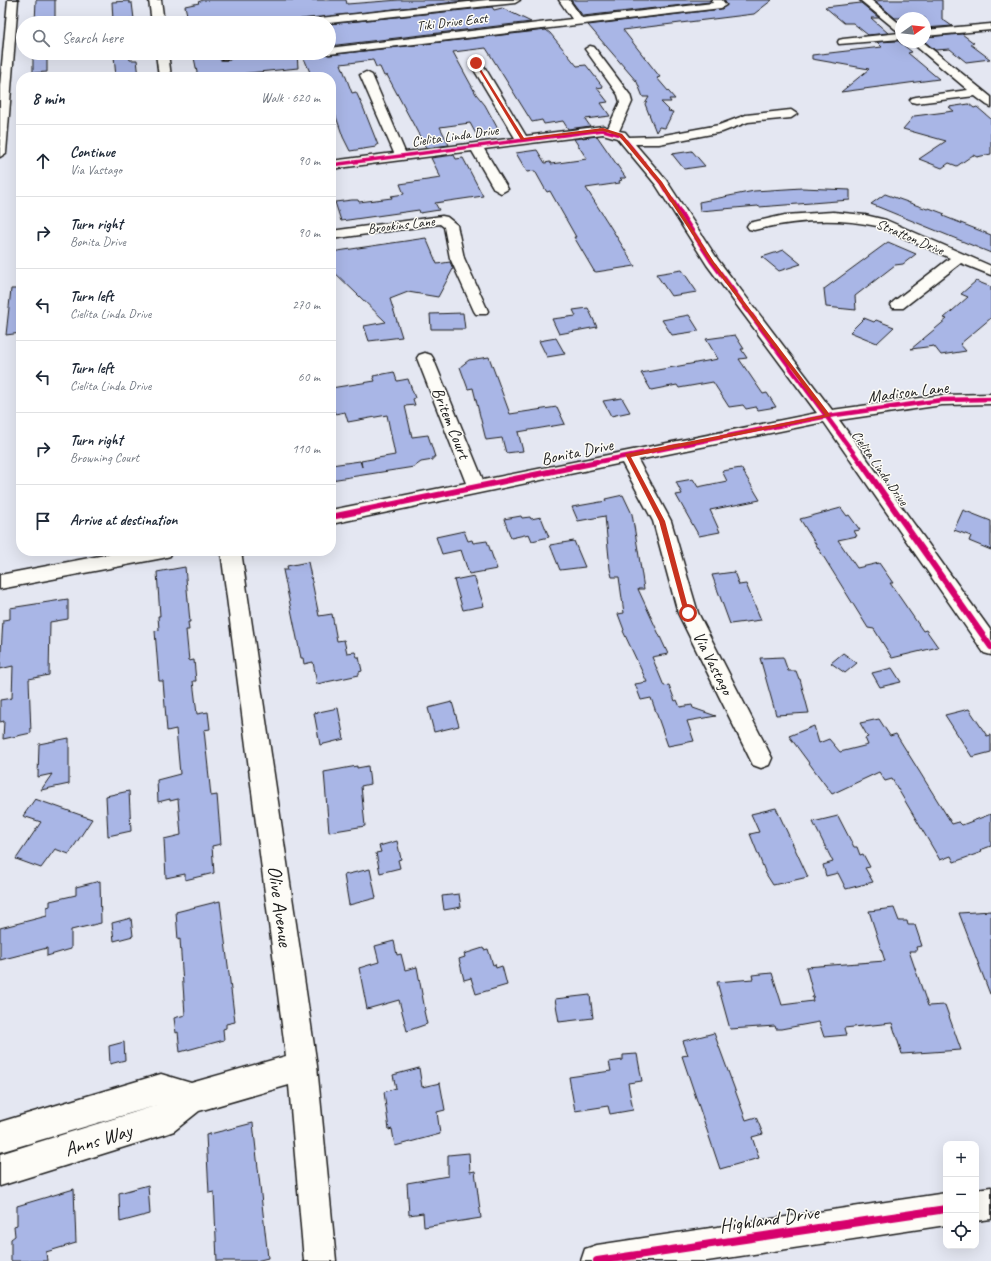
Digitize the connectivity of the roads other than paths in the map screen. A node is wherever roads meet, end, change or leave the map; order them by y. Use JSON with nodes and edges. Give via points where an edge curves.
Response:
{"nodes":[{"id":1,"x":13,"y":0,"type":"edge"},
{"id":2,"x":155,"y":0,"type":"edge"},
{"id":3,"x":515,"y":0,"type":"edge"},
{"id":4,"x":564,"y":0,"type":"edge"},
{"id":5,"x":716,"y":0,"type":"edge"},
{"id":6,"x":865,"y":0,"type":"edge"},
{"id":7,"x":157,"y":16,"type":"edge"},
{"id":8,"x":336,"y":19,"type":"edge"},
{"id":9,"x":578,"y":22,"type":"junction"},
{"id":10,"x":895,"y":25,"type":"edge"},
{"id":11,"x":991,"y":26,"type":"edge"},
{"id":12,"x":931,"y":32,"type":"edge"},
{"id":13,"x":895,"y":37,"type":"edge"},
{"id":14,"x":843,"y":42,"type":"dead end"},
{"id":15,"x":923,"y":48,"type":"edge"},
{"id":16,"x":590,"y":49,"type":"dead end"},
{"id":17,"x":336,"y":50,"type":"edge"},
{"id":18,"x":163,"y":60,"type":"edge"},
{"id":19,"x":476,"y":63,"type":"dead end"},
{"id":20,"x":164,"y":72,"type":"edge"},
{"id":21,"x":366,"y":76,"type":"dead end"},
{"id":22,"x":977,"y":92,"type":"junction"},
{"id":23,"x":916,"y":100,"type":"dead end"},
{"id":24,"x":991,"y":103,"type":"edge"},
{"id":25,"x":7,"y":105,"type":"edge"},
{"id":26,"x":791,"y":114,"type":"dead end"},
{"id":27,"x":613,"y":131,"type":"junction"},
{"id":28,"x":522,"y":140,"type":"junction"},
{"id":29,"x":625,"y":140,"type":"junction"},
{"id":30,"x":476,"y":146,"type":"junction"},
{"id":31,"x":0,"y":153,"type":"edge"},
{"id":32,"x":401,"y":156,"type":"junction"},
{"id":33,"x":336,"y":164,"type":"edge"},
{"id":34,"x":501,"y":189,"type":"dead end"},
{"id":35,"x":754,"y":226,"type":"dead end"},
{"id":36,"x":336,"y":233,"type":"edge"},
{"id":37,"x":959,"y":258,"type":"junction"},
{"id":38,"x":991,"y":271,"type":"edge"},
{"id":39,"x":898,"y":305,"type":"dead end"},
{"id":40,"x":481,"y":311,"type":"dead end"},
{"id":41,"x":425,"y":358,"type":"dead end"},
{"id":42,"x":991,"y":399,"type":"edge"},
{"id":43,"x":828,"y":416,"type":"junction"},
{"id":44,"x":627,"y":456,"type":"junction"},
{"id":45,"x":477,"y":487,"type":"junction"},
{"id":46,"x":336,"y":516,"type":"edge"},
{"id":47,"x":137,"y":556,"type":"edge"},
{"id":48,"x":232,"y":556,"type":"edge"},
{"id":49,"x":0,"y":582,"type":"edge"},
{"id":50,"x":991,"y":647,"type":"edge"},
{"id":51,"x":761,"y":758,"type":"dead end"},
{"id":52,"x":302,"y":1066,"type":"junction"},
{"id":53,"x":191,"y":1098,"type":"junction"},
{"id":54,"x":0,"y":1137,"type":"edge"},
{"id":55,"x":0,"y":1170,"type":"edge"},
{"id":56,"x":991,"y":1203,"type":"edge"},
{"id":57,"x":979,"y":1205,"type":"edge"},
{"id":58,"x":943,"y":1210,"type":"edge"},
{"id":59,"x":320,"y":1261,"type":"edge"},
{"id":60,"x":597,"y":1261,"type":"edge"}],
"edges":[{"from":1,"to":25,"type":"street"},
{"from":2,"to":7,"type":"main road"},
{"from":3,"to":8,"type":"street"},
{"from":4,"to":9,"type":"street"},
{"from":5,"to":9,"type":"street","name":"Tiki Drive East","via":[[722,5]]},
{"from":6,"to":10,"type":"street"},
{"from":9,"to":17,"type":"street","name":"Tiki Drive East"},
{"from":11,"to":12,"type":"street"},
{"from":13,"to":14,"type":"street"},
{"from":15,"to":22,"type":"street"},
{"from":16,"to":27,"type":"street","via":[[624,95],[626,102]]},
{"from":18,"to":20,"type":"main road"},
{"from":19,"to":28,"type":"street"},
{"from":21,"to":32,"type":"street"},
{"from":22,"to":23,"type":"street"},
{"from":22,"to":24,"type":"street"},
{"from":25,"to":31,"type":"street"},
{"from":26,"to":29,"type":"street","via":[[746,119],[722,128],[659,140]]},
{"from":27,"to":28,"type":"street","name":"Cielita Linda Drive"},
{"from":27,"to":29,"type":"street","name":"Cielita Linda Drive"},
{"from":28,"to":30,"type":"street","name":"Cielita Linda Drive"},
{"from":29,"to":43,"type":"street","name":"Cielita Linda Drive","via":[[661,183],[712,262]]},
{"from":30,"to":32,"type":"street","name":"Cielita Linda Drive"},
{"from":30,"to":34,"type":"street"},
{"from":32,"to":33,"type":"street","name":"Cielita Linda Drive"},
{"from":35,"to":37,"type":"street","name":"Stratton Drive","via":[[779,220],[823,216],[864,218]]},
{"from":36,"to":40,"type":"street","name":"Brookins Lane","via":[[442,220],[450,225],[457,258]]},
{"from":37,"to":38,"type":"street","name":"Stratton Drive"},
{"from":37,"to":39,"type":"street"},
{"from":41,"to":45,"type":"street","name":"Britem Court"},
{"from":42,"to":43,"type":"street","name":"Madison Lane","via":[[942,400]]},
{"from":43,"to":44,"type":"street","name":"Bonita Drive"},
{"from":43,"to":50,"type":"street","name":"Cielita Linda Drive"},
{"from":44,"to":45,"type":"street","name":"Bonita Drive"},
{"from":44,"to":51,"type":"street","name":"Via Vastago","via":[[662,521],[688,613]]},
{"from":45,"to":46,"type":"street","name":"Bonita Drive"},
{"from":47,"to":49,"type":"street"},
{"from":48,"to":52,"type":"main road","name":"Olive Avenue"},
{"from":52,"to":53,"type":"main road","name":"Anns Way"},
{"from":52,"to":59,"type":"main road","name":"Olive Avenue"},
{"from":53,"to":54,"type":"main road","name":"Anns Way","via":[[161,1089]]},
{"from":53,"to":55,"type":"main road","name":"Anns Way","via":[[162,1120]]},
{"from":56,"to":57,"type":"main road"},
{"from":58,"to":60,"type":"main road","name":"Highland Drive"}]}
